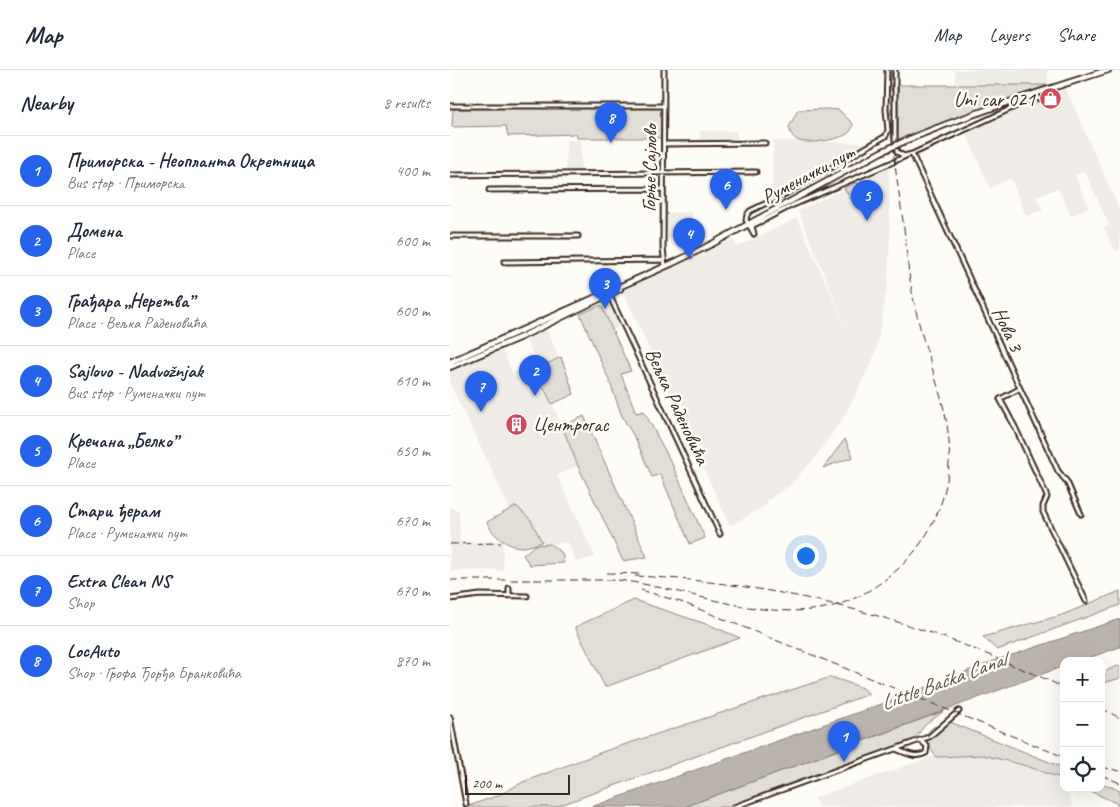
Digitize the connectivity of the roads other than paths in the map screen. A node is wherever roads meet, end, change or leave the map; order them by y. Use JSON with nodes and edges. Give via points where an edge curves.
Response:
{"nodes":[{"id":1,"x":664,"y":70,"type":"edge"},
{"id":2,"x":887,"y":70,"type":"edge"},
{"id":3,"x":895,"y":70,"type":"edge"},
{"id":4,"x":1108,"y":70,"type":"edge"},
{"id":5,"x":1051,"y":88,"type":"junction"},
{"id":6,"x":450,"y":106,"type":"edge"},
{"id":7,"x":664,"y":106,"type":"junction"},
{"id":8,"x":765,"y":143,"type":"dead end"},
{"id":9,"x":664,"y":144,"type":"junction"},
{"id":10,"x":912,"y":154,"type":"junction"},
{"id":11,"x":907,"y":156,"type":"junction"},
{"id":12,"x":663,"y":172,"type":"junction"},
{"id":13,"x":756,"y":172,"type":"dead end"},
{"id":14,"x":450,"y":175,"type":"edge"},
{"id":15,"x":663,"y":188,"type":"junction"},
{"id":16,"x":489,"y":190,"type":"dead end"},
{"id":17,"x":748,"y":224,"type":"junction"},
{"id":18,"x":450,"y":236,"type":"edge"},
{"id":19,"x":578,"y":236,"type":"dead end"},
{"id":20,"x":663,"y":260,"type":"junction"},
{"id":21,"x":504,"y":262,"type":"dead end"},
{"id":22,"x":665,"y":266,"type":"junction"},
{"id":23,"x":609,"y":293,"type":"junction"},
{"id":24,"x":593,"y":301,"type":"junction"},
{"id":25,"x":450,"y":362,"type":"edge"},
{"id":26,"x":450,"y":367,"type":"edge"},
{"id":27,"x":1020,"y":389,"type":"junction"},
{"id":28,"x":1081,"y":514,"type":"dead end"},
{"id":29,"x":720,"y":534,"type":"dead end"},
{"id":30,"x":509,"y":588,"type":"dead end"},
{"id":31,"x":509,"y":596,"type":"junction"},
{"id":32,"x":527,"y":596,"type":"dead end"},
{"id":33,"x":450,"y":599,"type":"edge"},
{"id":34,"x":1086,"y":601,"type":"dead end"},
{"id":35,"x":959,"y":711,"type":"dead end"},
{"id":36,"x":450,"y":717,"type":"edge"},
{"id":37,"x":920,"y":740,"type":"junction"},
{"id":38,"x":896,"y":749,"type":"junction"},
{"id":39,"x":466,"y":804,"type":"dead end"},
{"id":40,"x":734,"y":807,"type":"edge"}],
"edges":[{"from":1,"to":7,"type":"street","name":"Горње Сајлово"},
{"from":2,"to":17,"type":"street","via":[[888,130],[884,138],[750,211],[746,217]]},
{"from":3,"to":11,"type":"street","via":[[895,147],[899,154]]},
{"from":4,"to":5,"type":"main road"},
{"from":5,"to":10,"type":"street","via":[[1054,93],[1050,98],[1032,100]]},
{"from":5,"to":17,"type":"main road","name":"Руменачки пут","bridge":true,"via":[[905,141]]},
{"from":6,"to":7,"type":"street"},
{"from":7,"to":9,"type":"street","name":"Горње Сајлово"},
{"from":8,"to":9,"type":"street"},
{"from":9,"to":12,"type":"street","name":"Горње Сајлово"},
{"from":10,"to":11,"type":"street"},
{"from":10,"to":27,"type":"street","name":"Нова 3"},
{"from":11,"to":17,"type":"street","via":[[793,205],[752,226],[754,234]]},
{"from":12,"to":13,"type":"street"},
{"from":12,"to":14,"type":"street"},
{"from":12,"to":15,"type":"street","name":"Горње Сајлово"},
{"from":15,"to":16,"type":"street"},
{"from":15,"to":20,"type":"street","name":"Горње Сајлово"},
{"from":17,"to":22,"type":"main road","name":"Руменачки пут"},
{"from":18,"to":19,"type":"street"},
{"from":20,"to":21,"type":"street"},
{"from":20,"to":22,"type":"street","name":"Горње Сајлово"},
{"from":22,"to":23,"type":"main road","name":"Руменачки пут"},
{"from":23,"to":24,"type":"main road","name":"Руменачки пут"},
{"from":23,"to":29,"type":"street","name":"Вељка Раденовића"},
{"from":24,"to":25,"type":"main road","name":"Руменачки пут"},
{"from":24,"to":26,"type":"main road","name":"Руменачки пут"},
{"from":27,"to":28,"type":"street","name":"Нова 3"},
{"from":27,"to":34,"type":"street","via":[[1000,399],[1046,494],[1043,512]]},
{"from":30,"to":31,"type":"street"},
{"from":31,"to":32,"type":"street"},
{"from":31,"to":33,"type":"street"},
{"from":35,"to":37,"type":"street","via":[[929,737]]},
{"from":36,"to":39,"type":"street"},
{"from":37,"to":38,"type":"street"},
{"from":37,"to":38,"type":"street","via":[[927,746],[926,753],[921,756]]},
{"from":38,"to":40,"type":"street"}]}
